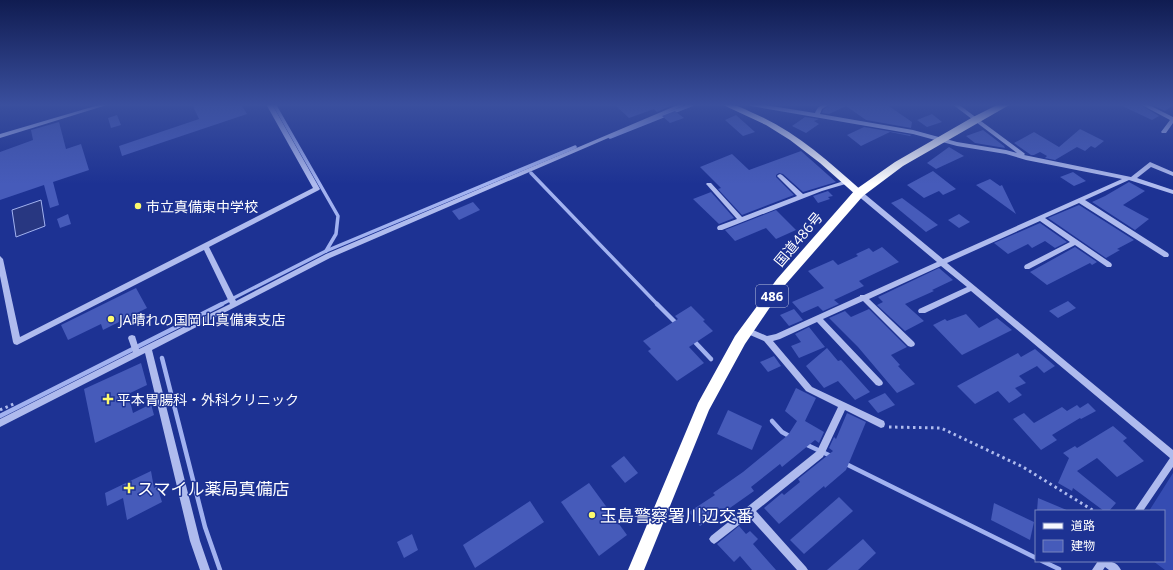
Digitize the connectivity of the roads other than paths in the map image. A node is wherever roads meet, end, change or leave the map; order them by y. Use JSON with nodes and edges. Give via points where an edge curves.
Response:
{"nodes":[{"id":1,"x":18,"y":131,"type":"edge"},
{"id":2,"x":284,"y":131,"type":"edge"},
{"id":3,"x":622,"y":131,"type":"edge"},
{"id":4,"x":781,"y":131,"type":"edge"},
{"id":5,"x":901,"y":131,"type":"edge"},
{"id":6,"x":956,"y":131,"type":"edge"},
{"id":7,"x":991,"y":131,"type":"edge"},
{"id":8,"x":0,"y":136,"type":"edge"},
{"id":9,"x":940,"y":140,"type":"junction"},
{"id":10,"x":1026,"y":158,"type":"junction"},
{"id":11,"x":1173,"y":174,"type":"edge"},
{"id":12,"x":780,"y":176,"type":"dead end"},
{"id":13,"x":1131,"y":178,"type":"junction"},
{"id":14,"x":847,"y":182,"type":"junction"},
{"id":15,"x":709,"y":184,"type":"dead end"},
{"id":16,"x":1173,"y":192,"type":"edge"},
{"id":17,"x":860,"y":193,"type":"junction"},
{"id":18,"x":802,"y":197,"type":"junction"},
{"id":19,"x":1081,"y":201,"type":"junction"},
{"id":20,"x":1040,"y":218,"type":"junction"},
{"id":21,"x":741,"y":220,"type":"junction"},
{"id":22,"x":720,"y":228,"type":"dead end"},
{"id":23,"x":1076,"y":242,"type":"junction"},
{"id":24,"x":205,"y":246,"type":"junction"},
{"id":25,"x":1166,"y":255,"type":"dead end"},
{"id":26,"x":0,"y":259,"type":"edge"},
{"id":27,"x":942,"y":262,"type":"junction"},
{"id":28,"x":1109,"y":265,"type":"dead end"},
{"id":29,"x":1027,"y":267,"type":"dead end"},
{"id":30,"x":973,"y":287,"type":"junction"},
{"id":31,"x":863,"y":297,"type":"junction"},
{"id":32,"x":232,"y":302,"type":"junction"},
{"id":33,"x":922,"y":311,"type":"dead end"},
{"id":34,"x":817,"y":318,"type":"junction"},
{"id":35,"x":746,"y":330,"type":"junction"},
{"id":36,"x":767,"y":339,"type":"junction"},
{"id":37,"x":911,"y":344,"type":"dead end"},
{"id":38,"x":148,"y":349,"type":"junction"},
{"id":39,"x":879,"y":384,"type":"dead end"},
{"id":40,"x":843,"y":406,"type":"junction"},
{"id":41,"x":0,"y":422,"type":"edge"},
{"id":42,"x":881,"y":424,"type":"road end"},
{"id":43,"x":1173,"y":455,"type":"edge"},
{"id":44,"x":1173,"y":460,"type":"edge"},
{"id":45,"x":1139,"y":510,"type":"edge"},
{"id":46,"x":750,"y":511,"type":"junction"},
{"id":47,"x":714,"y":539,"type":"dead end"},
{"id":48,"x":1104,"y":562,"type":"edge"},
{"id":49,"x":1106,"y":562,"type":"edge"},
{"id":50,"x":205,"y":570,"type":"edge"},
{"id":51,"x":636,"y":570,"type":"edge"},
{"id":52,"x":803,"y":570,"type":"edge"},
{"id":53,"x":1098,"y":570,"type":"edge"},
{"id":54,"x":1116,"y":570,"type":"edge"}],
"edges":[{"from":1,"to":8,"type":"street"},
{"from":2,"to":24,"type":"street","via":[[317,189]]},
{"from":3,"to":32,"type":"street","via":[[328,256]]},
{"from":4,"to":14,"type":"main road"},
{"from":5,"to":9,"type":"street"},
{"from":6,"to":9,"type":"highway","name":"国道486号","number":"486"},
{"from":7,"to":10,"type":"street"},
{"from":9,"to":10,"type":"street"},
{"from":9,"to":17,"type":"highway","name":"国道486号","number":"486","via":[[899,164]]},
{"from":10,"to":13,"type":"street"},
{"from":11,"to":13,"type":"street","via":[[1150,164]]},
{"from":12,"to":18,"type":"street"},
{"from":13,"to":16,"type":"street"},
{"from":13,"to":19,"type":"street"},
{"from":14,"to":17,"type":"main road"},
{"from":14,"to":18,"type":"street"},
{"from":15,"to":21,"type":"street"},
{"from":17,"to":27,"type":"street"},
{"from":17,"to":35,"type":"highway","name":"国道486号","number":"486","via":[[781,282]]},
{"from":18,"to":21,"type":"street"},
{"from":19,"to":20,"type":"street"},
{"from":19,"to":25,"type":"street"},
{"from":20,"to":23,"type":"street"},
{"from":20,"to":27,"type":"street"},
{"from":21,"to":22,"type":"street"},
{"from":23,"to":28,"type":"street"},
{"from":23,"to":29,"type":"street"},
{"from":24,"to":26,"type":"street","via":[[17,342]]},
{"from":24,"to":32,"type":"street"},
{"from":27,"to":30,"type":"street"},
{"from":27,"to":31,"type":"street"},
{"from":30,"to":33,"type":"street"},
{"from":30,"to":43,"type":"street"},
{"from":31,"to":34,"type":"street"},
{"from":31,"to":37,"type":"street"},
{"from":32,"to":38,"type":"street"},
{"from":34,"to":36,"type":"street","via":[[777,337]]},
{"from":34,"to":39,"type":"street"},
{"from":35,"to":36,"type":"street"},
{"from":35,"to":51,"type":"highway","name":"国道486号","number":"486","via":[[703,407]]},
{"from":36,"to":40,"type":"street","via":[[809,389]]},
{"from":38,"to":41,"type":"street","via":[[135,347]]},
{"from":38,"to":50,"type":"street","via":[[195,541]]},
{"from":40,"to":42,"type":"street"},
{"from":40,"to":46,"type":"street","via":[[821,452]]},
{"from":44,"to":45,"type":"street"},
{"from":46,"to":47,"type":"street"},
{"from":46,"to":52,"type":"street"},
{"from":48,"to":53,"type":"street"},
{"from":49,"to":54,"type":"street"}]}
